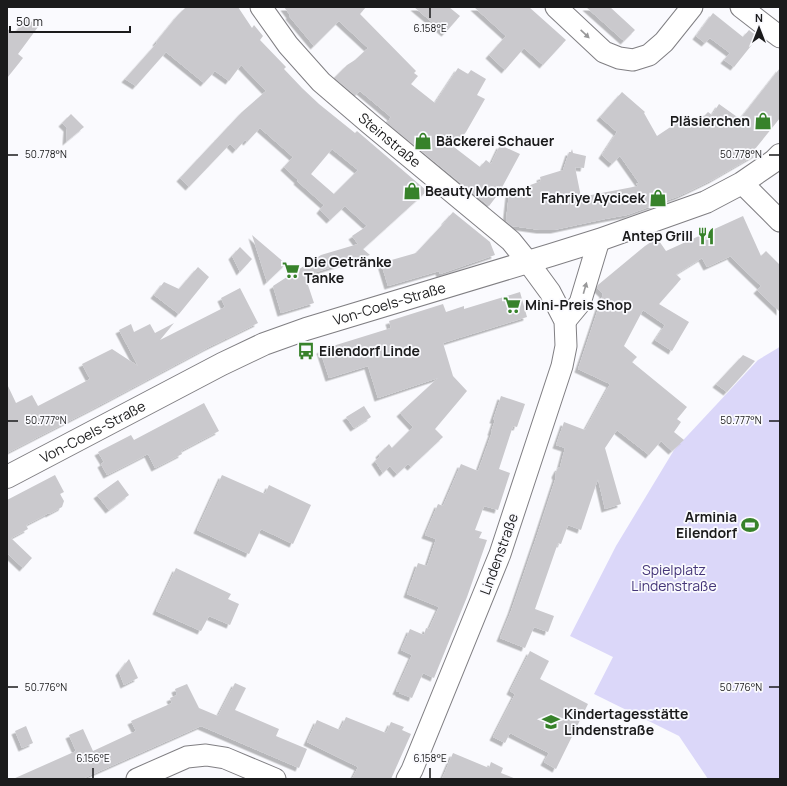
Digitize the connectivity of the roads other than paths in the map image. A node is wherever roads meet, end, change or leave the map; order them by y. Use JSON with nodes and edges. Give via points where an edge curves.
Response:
{"nodes":[{"id":1,"x":261,"y":7,"type":"edge"},
{"id":2,"x":556,"y":7,"type":"edge"},
{"id":3,"x":692,"y":7,"type":"edge"},
{"id":4,"x":741,"y":7,"type":"edge"},
{"id":5,"x":780,"y":38,"type":"edge"},
{"id":6,"x":780,"y":155,"type":"edge"},
{"id":7,"x":742,"y":183,"type":"junction"},
{"id":8,"x":780,"y":221,"type":"edge"},
{"id":9,"x":598,"y":240,"type":"junction"},
{"id":10,"x":528,"y":262,"type":"junction"},
{"id":11,"x":565,"y":321,"type":"junction"},
{"id":12,"x":7,"y":477,"type":"edge"},
{"id":13,"x":137,"y":779,"type":"edge"},
{"id":14,"x":275,"y":779,"type":"edge"},
{"id":15,"x":407,"y":779,"type":"edge"}],
"edges":[{"from":1,"to":10,"type":"street","name":"Steinstraße","via":[[288,45],[321,82],[511,241]]},
{"from":2,"to":3,"type":"street","one_way":true,"via":[[604,52],[633,60],[648,55],[664,42]]},
{"from":4,"to":5,"type":"street"},
{"from":6,"to":7,"type":"main road","name":"Von-Coels-Straße"},
{"from":7,"to":8,"type":"street"},
{"from":7,"to":9,"type":"main road","name":"Von-Coels-Straße","via":[[706,202]]},
{"from":9,"to":10,"type":"main road","name":"Von-Coels-Straße"},
{"from":11,"to":9,"type":"street","one_way":true,"via":[[580,303]]},
{"from":10,"to":11,"type":"street","name":"Lindenstraße","via":[[550,292]]},
{"from":10,"to":12,"type":"main road","name":"Von-Coels-Straße","via":[[264,344]]},
{"from":11,"to":15,"type":"street","name":"Lindenstraße","via":[[566,346],[562,366],[500,554]]},
{"from":13,"to":14,"type":"street","via":[[187,756],[206,755],[225,758]]}]}
